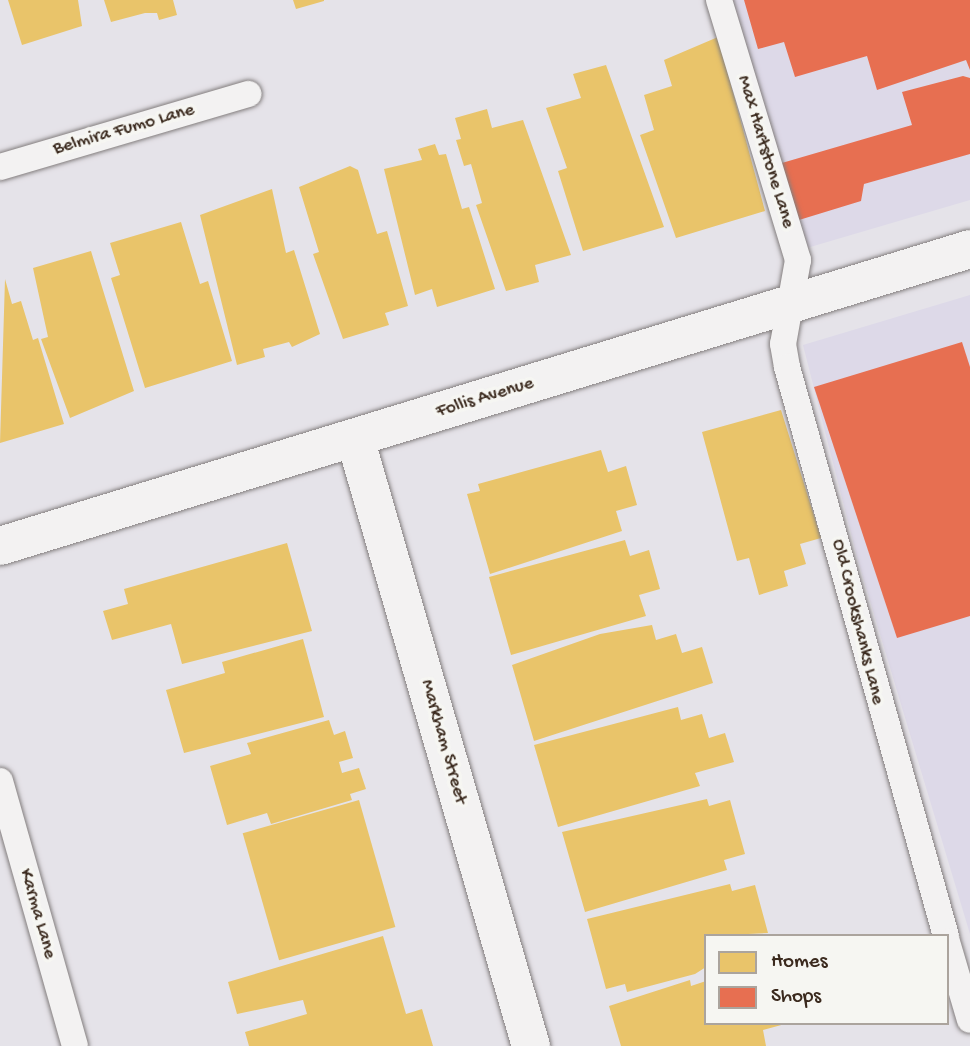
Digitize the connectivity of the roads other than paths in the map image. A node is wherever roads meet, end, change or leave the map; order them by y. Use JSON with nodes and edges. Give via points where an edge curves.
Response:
{"nodes":[{"id":1,"x":719,"y":0,"type":"edge"},
{"id":2,"x":248,"y":94,"type":"dead end"},
{"id":3,"x":0,"y":167,"type":"edge"},
{"id":4,"x":970,"y":249,"type":"edge"},
{"id":5,"x":790,"y":306,"type":"junction"},
{"id":6,"x":355,"y":438,"type":"junction"},
{"id":7,"x":0,"y":545,"type":"edge"},
{"id":8,"x":0,"y":781,"type":"edge"},
{"id":9,"x":945,"y":934,"type":"edge"},
{"id":10,"x":949,"y":949,"type":"edge"},
{"id":11,"x":970,"y":1020,"type":"edge"},
{"id":12,"x":75,"y":1046,"type":"edge"},
{"id":13,"x":531,"y":1046,"type":"edge"}],
"edges":[{"from":1,"to":5,"type":"lane","name":"Max Hartstone Lane","via":[[798,260]]},
{"from":2,"to":3,"type":"lane","name":"Belmira Fumo Lane"},
{"from":4,"to":5,"type":"street","name":"Follis Avenue"},
{"from":5,"to":6,"type":"street","name":"Follis Avenue"},
{"from":5,"to":9,"type":"lane","name":"Old Crookshanks Lane","via":[[783,344],[787,367]]},
{"from":6,"to":7,"type":"street","name":"Follis Avenue"},
{"from":6,"to":13,"type":"street","name":"Markham Street"},
{"from":8,"to":12,"type":"lane","name":"Karma Lane"},
{"from":10,"to":11,"type":"lane"}]}
